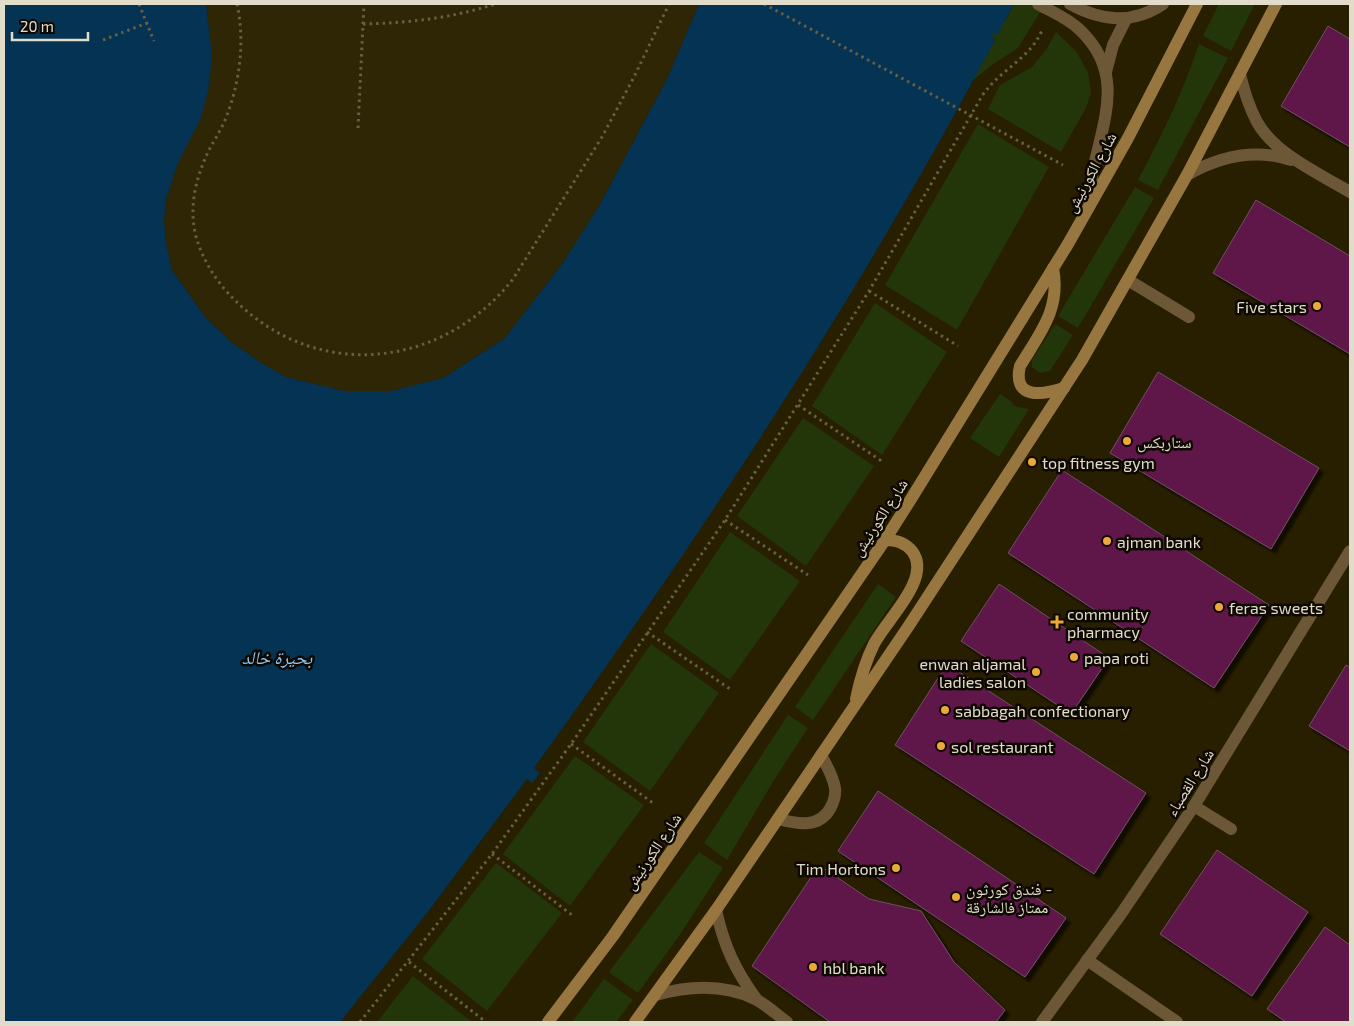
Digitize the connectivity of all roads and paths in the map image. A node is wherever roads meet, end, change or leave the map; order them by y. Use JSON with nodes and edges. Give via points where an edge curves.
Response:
{"nodes":[{"id":1,"x":139,"y":4,"type":"edge"},
{"id":2,"x":237,"y":4,"type":"edge"},
{"id":3,"x":364,"y":4,"type":"edge"},
{"id":4,"x":496,"y":4,"type":"edge"},
{"id":5,"x":668,"y":4,"type":"edge"},
{"id":6,"x":764,"y":4,"type":"edge"},
{"id":7,"x":1038,"y":4,"type":"edge"},
{"id":8,"x":1070,"y":4,"type":"edge"},
{"id":9,"x":1163,"y":4,"type":"edge"},
{"id":10,"x":1197,"y":4,"type":"edge"},
{"id":11,"x":1276,"y":4,"type":"edge"},
{"id":12,"x":1052,"y":11,"type":"junction"},
{"id":13,"x":1126,"y":19,"type":"junction"},
{"id":14,"x":147,"y":23,"type":"junction"},
{"id":15,"x":363,"y":24,"type":"junction"},
{"id":16,"x":103,"y":40,"type":"dead end"},
{"id":17,"x":154,"y":41,"type":"dead end"},
{"id":18,"x":1106,"y":74,"type":"junction"},
{"id":19,"x":1240,"y":74,"type":"junction"},
{"id":20,"x":972,"y":115,"type":"junction"},
{"id":21,"x":358,"y":128,"type":"dead end"},
{"id":22,"x":1301,"y":163,"type":"junction"},
{"id":23,"x":1063,"y":165,"type":"dead end"},
{"id":24,"x":1187,"y":175,"type":"junction"},
{"id":25,"x":1350,"y":192,"type":"edge"},
{"id":26,"x":1087,"y":211,"type":"junction"},
{"id":27,"x":1053,"y":268,"type":"junction"},
{"id":28,"x":1128,"y":280,"type":"junction"},
{"id":29,"x":869,"y":291,"type":"junction"},
{"id":30,"x":1189,"y":317,"type":"dead end"},
{"id":31,"x":958,"y":346,"type":"dead end"},
{"id":32,"x":1064,"y":388,"type":"junction"},
{"id":33,"x":798,"y":405,"type":"junction"},
{"id":34,"x":883,"y":462,"type":"dead end"},
{"id":35,"x":725,"y":520,"type":"junction"},
{"id":36,"x":884,"y":540,"type":"junction"},
{"id":37,"x":1350,"y":551,"type":"edge"},
{"id":38,"x":808,"y":575,"type":"dead end"},
{"id":39,"x":647,"y":632,"type":"junction"},
{"id":40,"x":730,"y":689,"type":"dead end"},
{"id":41,"x":856,"y":704,"type":"junction"},
{"id":42,"x":571,"y":744,"type":"junction"},
{"id":43,"x":821,"y":756,"type":"junction"},
{"id":44,"x":653,"y":803,"type":"dead end"},
{"id":45,"x":1194,"y":806,"type":"junction"},
{"id":46,"x":778,"y":819,"type":"junction"},
{"id":47,"x":1231,"y":829,"type":"dead end"},
{"id":48,"x":492,"y":854,"type":"junction"},
{"id":49,"x":716,"y":910,"type":"junction"},
{"id":50,"x":572,"y":915,"type":"dead end"},
{"id":51,"x":1087,"y":960,"type":"junction"},
{"id":52,"x":409,"y":962,"type":"junction"},
{"id":53,"x":656,"y":994,"type":"junction"},
{"id":54,"x":756,"y":1000,"type":"junction"},
{"id":55,"x":360,"y":1022,"type":"edge"},
{"id":56,"x":486,"y":1022,"type":"edge"},
{"id":57,"x":548,"y":1022,"type":"edge"},
{"id":58,"x":635,"y":1022,"type":"edge"},
{"id":59,"x":787,"y":1022,"type":"edge"},
{"id":60,"x":1042,"y":1022,"type":"edge"},
{"id":61,"x":1177,"y":1022,"type":"edge"}],
"edges":[{"from":1,"to":14,"type":"path"},
{"from":2,"to":5,"type":"path","via":[[241,43],[238,69],[227,115],[196,186],[192,204],[197,239],[220,285],[243,309],[291,339],[340,354],[363,355],[408,350],[432,342],[470,321],[500,295],[602,137]]},
{"from":3,"to":15,"type":"path"},
{"from":4,"to":15,"type":"path","via":[[434,19],[399,24]]},
{"from":6,"to":20,"type":"path"},
{"from":7,"to":12,"type":"street"},
{"from":8,"to":13,"type":"street","via":[[1098,16]]},
{"from":9,"to":13,"type":"street"},
{"from":10,"to":26,"type":"main road","name":"شارع الكورنيش"},
{"from":11,"to":19,"type":"main road"},
{"from":12,"to":18,"type":"street","via":[[1080,30],[1100,57]]},
{"from":12,"to":20,"type":"path","via":[[1034,45],[989,85]]},
{"from":13,"to":18,"type":"street","via":[[1113,45]]},
{"from":14,"to":16,"type":"path"},
{"from":14,"to":17,"type":"path"},
{"from":15,"to":21,"type":"path"},
{"from":18,"to":26,"type":"street","via":[[1107,116]]},
{"from":19,"to":22,"type":"street","via":[[1258,123],[1280,148]]},
{"from":19,"to":24,"type":"main road"},
{"from":20,"to":23,"type":"path"},
{"from":20,"to":29,"type":"path"},
{"from":22,"to":24,"type":"street","via":[[1282,157],[1242,154],[1204,165]]},
{"from":22,"to":25,"type":"street"},
{"from":24,"to":28,"type":"main road"},
{"from":26,"to":27,"type":"main road","name":"شارع الكورنيش"},
{"from":27,"to":32,"type":"main road","via":[[1053,306],[1018,374],[1020,383],[1031,393],[1049,393]]},
{"from":27,"to":36,"type":"main road","name":"شارع الكورنيش"},
{"from":28,"to":30,"type":"street"},
{"from":28,"to":32,"type":"main road"},
{"from":29,"to":31,"type":"path"},
{"from":29,"to":33,"type":"path"},
{"from":32,"to":41,"type":"main road"},
{"from":33,"to":34,"type":"path"},
{"from":33,"to":35,"type":"path"},
{"from":35,"to":38,"type":"path"},
{"from":35,"to":39,"type":"path"},
{"from":36,"to":41,"type":"main road","via":[[902,542],[909,548],[915,554],[918,572],[911,589],[875,643],[863,670]]},
{"from":36,"to":57,"type":"main road","name":"شارع الكورنيش","via":[[613,936]]},
{"from":37,"to":45,"type":"street","name":"شارع القصباء"},
{"from":39,"to":40,"type":"path"},
{"from":39,"to":42,"type":"path"},
{"from":41,"to":43,"type":"main road"},
{"from":42,"to":44,"type":"path"},
{"from":42,"to":48,"type":"path"},
{"from":43,"to":46,"type":"main road"},
{"from":43,"to":46,"type":"street","via":[[836,791],[829,811],[812,823]]},
{"from":45,"to":47,"type":"street"},
{"from":45,"to":51,"type":"street","name":"شارع القصباء"},
{"from":46,"to":49,"type":"main road"},
{"from":48,"to":50,"type":"path"},
{"from":48,"to":52,"type":"path"},
{"from":49,"to":53,"type":"main road"},
{"from":49,"to":54,"type":"street","via":[[726,948]]},
{"from":51,"to":60,"type":"street","name":"شارع القصباء"},
{"from":51,"to":61,"type":"street"},
{"from":52,"to":55,"type":"path"},
{"from":52,"to":56,"type":"path"},
{"from":53,"to":54,"type":"street","via":[[707,988]]},
{"from":53,"to":58,"type":"main road"},
{"from":54,"to":59,"type":"street"}]}
